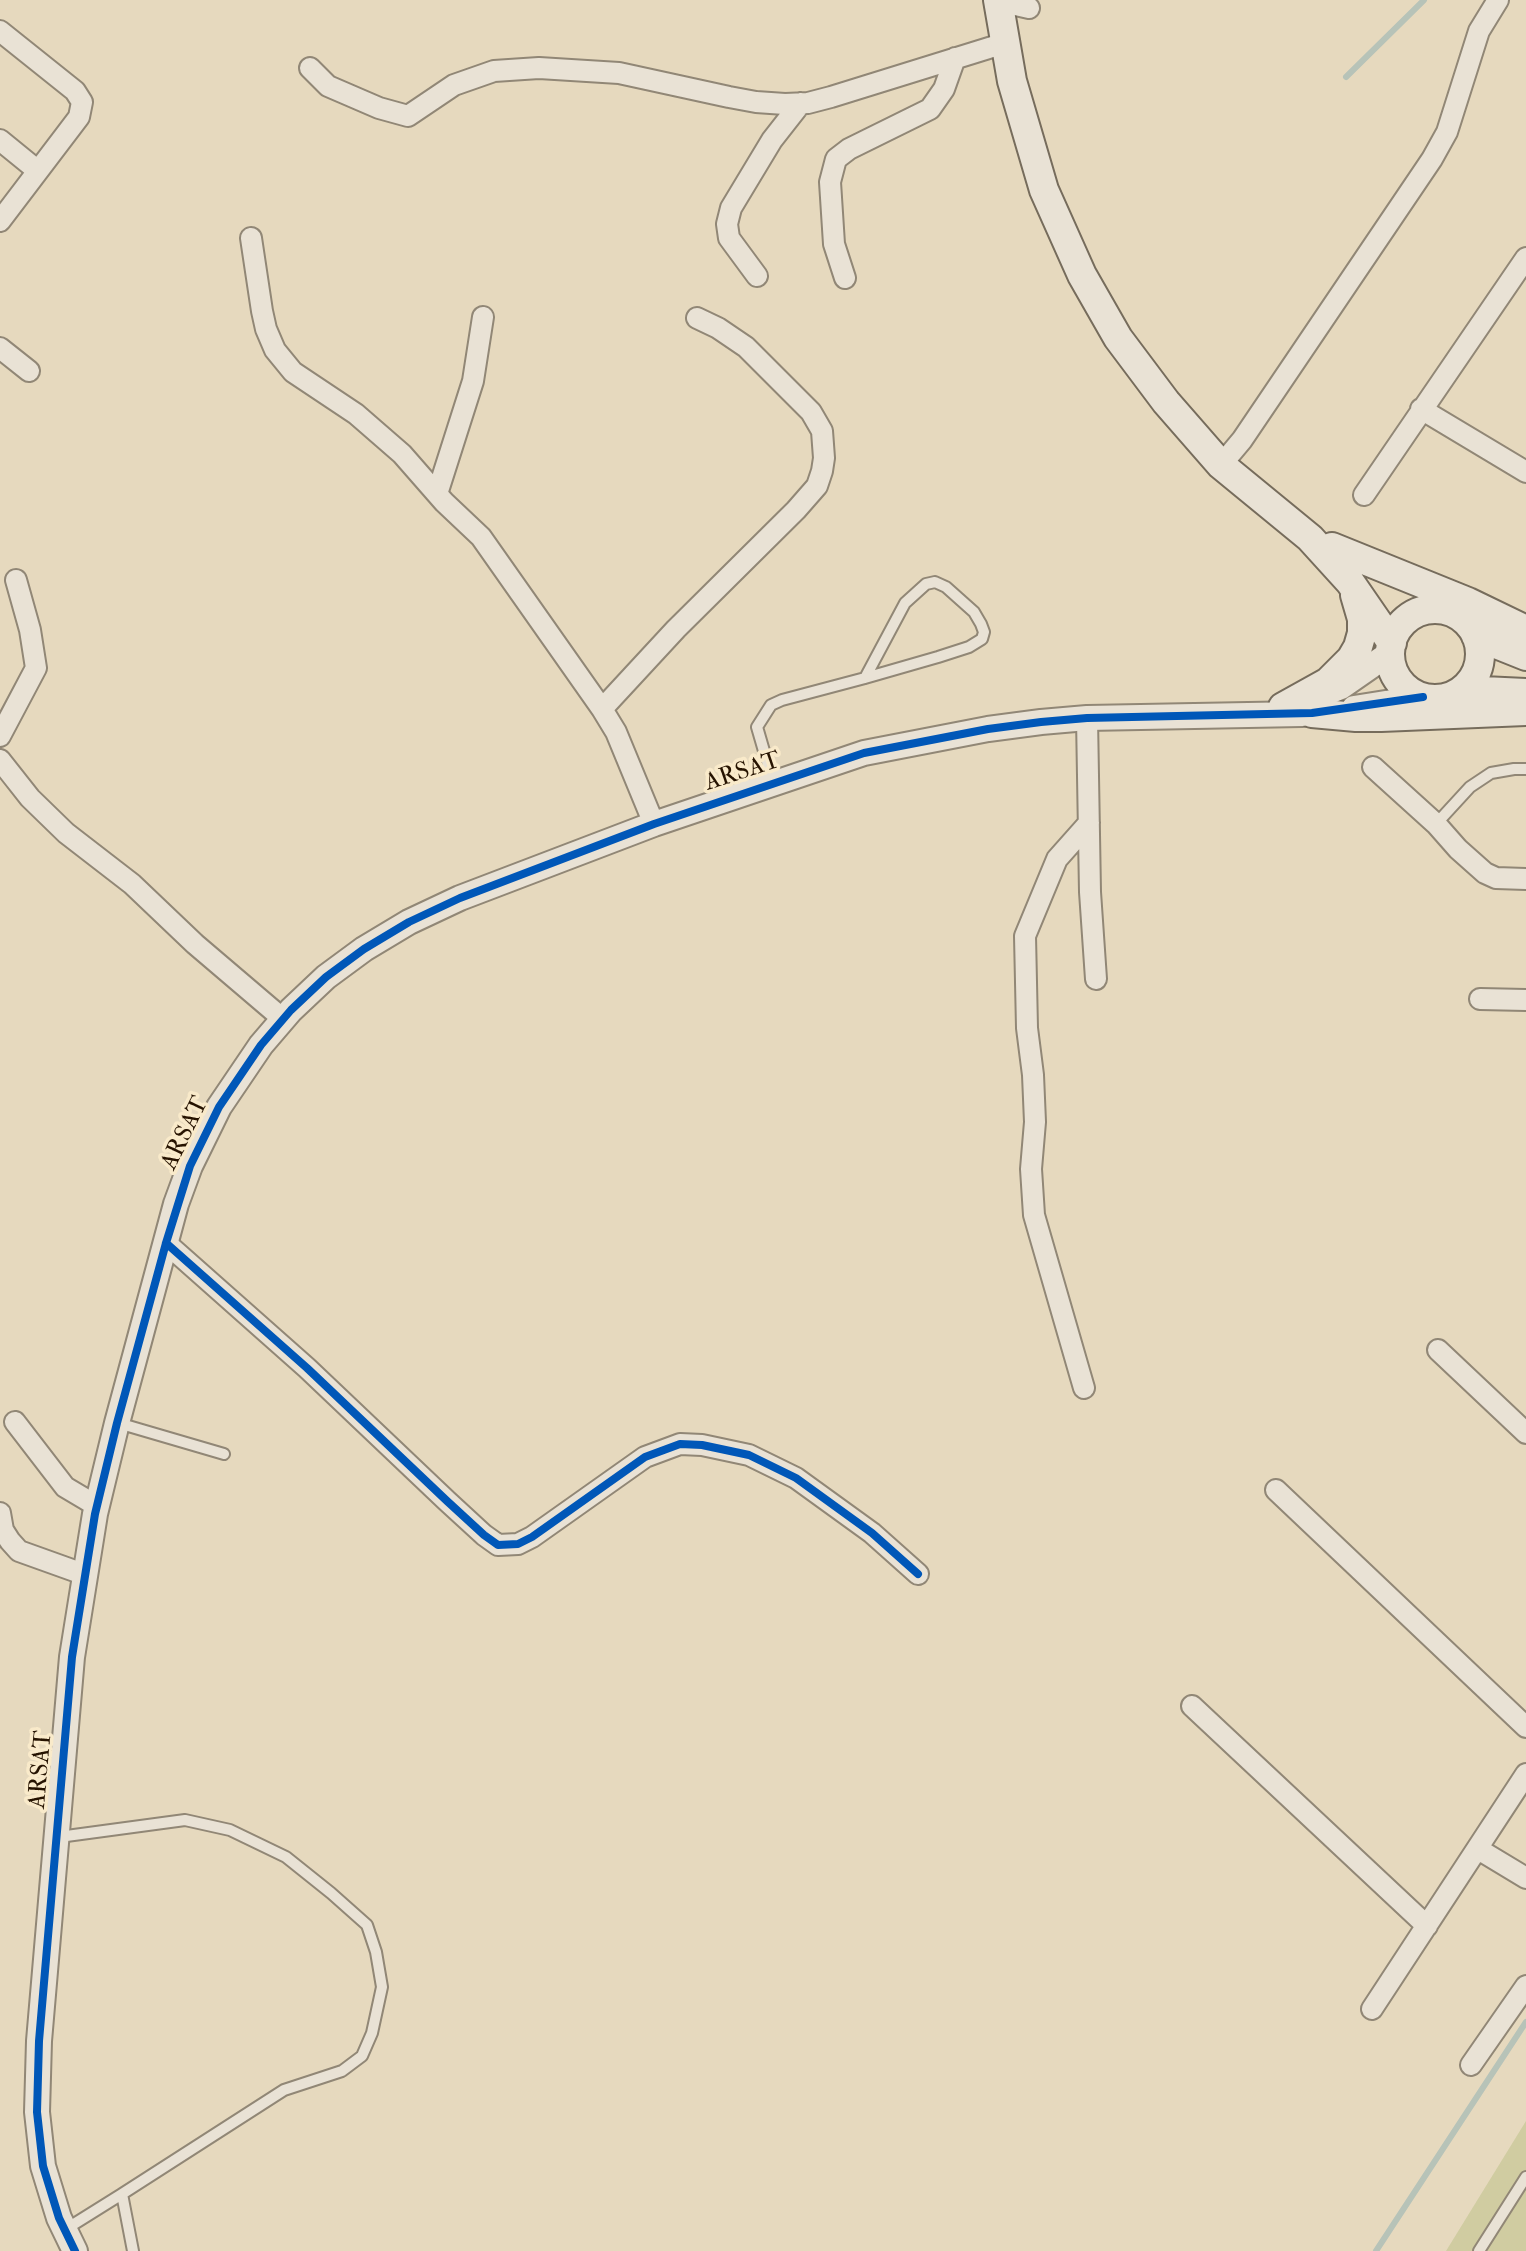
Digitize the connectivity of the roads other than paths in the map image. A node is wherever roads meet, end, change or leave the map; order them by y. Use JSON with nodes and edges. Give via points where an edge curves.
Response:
{"nodes":[{"id":1,"x":998,"y":0,"type":"edge"},
{"id":2,"x":1498,"y":0,"type":"edge"},
{"id":3,"x":1029,"y":8,"type":"dead end"},
{"id":4,"x":0,"y":31,"type":"edge"},
{"id":5,"x":1005,"y":43,"type":"junction"},
{"id":6,"x":955,"y":58,"type":"junction"},
{"id":7,"x":310,"y":68,"type":"dead end"},
{"id":8,"x":801,"y":103,"type":"junction"},
{"id":9,"x":0,"y":140,"type":"edge"},
{"id":10,"x":38,"y":171,"type":"junction"},
{"id":11,"x":0,"y":221,"type":"edge"},
{"id":12,"x":251,"y":238,"type":"dead end"},
{"id":13,"x":1526,"y":258,"type":"edge"},
{"id":14,"x":757,"y":276,"type":"dead end"},
{"id":15,"x":845,"y":278,"type":"dead end"},
{"id":16,"x":483,"y":317,"type":"dead end"},
{"id":17,"x":697,"y":318,"type":"dead end"},
{"id":18,"x":0,"y":348,"type":"edge"},
{"id":19,"x":29,"y":371,"type":"dead end"},
{"id":20,"x":1421,"y":409,"type":"junction"},
{"id":21,"x":1221,"y":465,"type":"junction"},
{"id":22,"x":1526,"y":472,"type":"edge"},
{"id":23,"x":437,"y":494,"type":"junction"},
{"id":24,"x":1364,"y":495,"type":"dead end"},
{"id":25,"x":1321,"y":543,"type":"junction"},
{"id":26,"x":16,"y":580,"type":"dead end"},
{"id":27,"x":1350,"y":582,"type":"junction"},
{"id":28,"x":1430,"y":608,"type":"junction"},
{"id":29,"x":1526,"y":630,"type":"edge"},
{"id":30,"x":1476,"y":636,"type":"junction"},
{"id":31,"x":1391,"y":648,"type":"junction"},
{"id":32,"x":1526,"y":656,"type":"edge"},
{"id":33,"x":865,"y":678,"type":"junction"},
{"id":34,"x":1462,"y":690,"type":"junction"},
{"id":35,"x":1526,"y":693,"type":"edge"},
{"id":36,"x":1423,"y":697,"type":"junction"},
{"id":37,"x":1283,"y":707,"type":"junction"},
{"id":38,"x":602,"y":709,"type":"junction"},
{"id":39,"x":1526,"y":711,"type":"edge"},
{"id":40,"x":1312,"y":713,"type":"junction"},
{"id":41,"x":1251,"y":714,"type":"junction"},
{"id":42,"x":1087,"y":718,"type":"junction"},
{"id":43,"x":0,"y":736,"type":"edge"},
{"id":44,"x":0,"y":760,"type":"edge"},
{"id":45,"x":1373,"y":767,"type":"dead end"},
{"id":46,"x":1526,"y":769,"type":"edge"},
{"id":47,"x":774,"y":784,"type":"junction"},
{"id":48,"x":1089,"y":823,"type":"junction"},
{"id":49,"x":654,"y":824,"type":"junction"},
{"id":50,"x":1436,"y":824,"type":"junction"},
{"id":51,"x":1526,"y":879,"type":"edge"},
{"id":52,"x":1096,"y":979,"type":"dead end"},
{"id":53,"x":1480,"y":999,"type":"dead end"},
{"id":54,"x":1526,"y":1000,"type":"edge"},
{"id":55,"x":283,"y":1019,"type":"junction"},
{"id":56,"x":166,"y":1243,"type":"junction"},
{"id":57,"x":1438,"y":1350,"type":"dead end"},
{"id":58,"x":1084,"y":1388,"type":"dead end"},
{"id":59,"x":15,"y":1422,"type":"dead end"},
{"id":60,"x":117,"y":1423,"type":"junction"},
{"id":61,"x":1526,"y":1433,"type":"edge"},
{"id":62,"x":224,"y":1454,"type":"dead end"},
{"id":63,"x":1276,"y":1490,"type":"dead end"},
{"id":64,"x":97,"y":1506,"type":"junction"},
{"id":65,"x":0,"y":1513,"type":"edge"},
{"id":66,"x":918,"y":1574,"type":"dead end"},
{"id":67,"x":86,"y":1575,"type":"junction"},
{"id":68,"x":1192,"y":1706,"type":"dead end"},
{"id":69,"x":1526,"y":1727,"type":"edge"},
{"id":70,"x":1526,"y":1774,"type":"edge"},
{"id":71,"x":57,"y":1837,"type":"junction"},
{"id":72,"x":1478,"y":1849,"type":"junction"},
{"id":73,"x":1526,"y":1878,"type":"edge"},
{"id":74,"x":1427,"y":1926,"type":"junction"},
{"id":75,"x":1526,"y":1986,"type":"edge"},
{"id":76,"x":1372,"y":2009,"type":"dead end"},
{"id":77,"x":1471,"y":2065,"type":"dead end"},
{"id":78,"x":1526,"y":2177,"type":"edge"},
{"id":79,"x":122,"y":2194,"type":"junction"},
{"id":80,"x":70,"y":2240,"type":"edge"},
{"id":81,"x":133,"y":2251,"type":"edge"},
{"id":82,"x":1479,"y":2251,"type":"edge"}],
"edges":[{"from":1,"to":3,"type":"street"},
{"from":1,"to":5,"type":"main road"},
{"from":2,"to":21,"type":"street","via":[[1479,31],[1447,132],[1432,159]]},
{"from":4,"to":10,"type":"street","via":[[82,102],[79,117]]},
{"from":5,"to":6,"type":"street"},
{"from":5,"to":21,"type":"main road","via":[[1044,190],[1082,275],[1118,338]]},
{"from":6,"to":8,"type":"street"},
{"from":6,"to":15,"type":"street","via":[[930,109],[836,159],[830,182],[834,244]]},
{"from":7,"to":8,"type":"street","via":[[328,86],[408,116],[454,85],[494,71],[539,68],[619,73],[756,102]]},
{"from":8,"to":14,"type":"street","via":[[731,208],[729,238]]},
{"from":9,"to":10,"type":"street"},
{"from":10,"to":11,"type":"street"},
{"from":12,"to":23,"type":"street","via":[[262,311],[275,350],[293,372],[356,414],[402,454]]},
{"from":13,"to":20,"type":"street"},
{"from":16,"to":23,"type":"street","via":[[473,381]]},
{"from":17,"to":38,"type":"street","via":[[746,347],[811,412],[822,431],[822,471],[817,486],[796,510]]},
{"from":18,"to":19,"type":"street"},
{"from":20,"to":22,"type":"street"},
{"from":20,"to":24,"type":"street"},
{"from":21,"to":25,"type":"main road"},
{"from":23,"to":38,"type":"street","via":[[481,537]]},
{"from":25,"to":27,"type":"main road"},
{"from":25,"to":28,"type":"main road"},
{"from":25,"to":29,"type":"main road"},
{"from":26,"to":43,"type":"street","via":[[36,668]]},
{"from":27,"to":31,"type":"main road"},
{"from":27,"to":37,"type":"main road","via":[[1362,619],[1358,647],[1328,682]]},
{"from":28,"to":30,"type":"main road","via":[[1458,615]]},
{"from":28,"to":31,"type":"main road","via":[[1400,626]]},
{"from":30,"to":32,"type":"main road"},
{"from":30,"to":34,"type":"main road","via":[[1479,665]]},
{"from":31,"to":36,"type":"main road","via":[[1399,680]]},
{"from":31,"to":37,"type":"street","via":[[1341,687]]},
{"from":33,"to":33,"type":"lane","via":[[969,647],[982,639],[981,624],[946,587],[926,584],[905,603]]},
{"from":33,"to":47,"type":"lane","via":[[771,705],[757,727]]},
{"from":34,"to":35,"type":"main road"},
{"from":34,"to":36,"type":"main road","via":[[1437,699]]},
{"from":36,"to":40,"type":"street"},
{"from":37,"to":41,"type":"street"},
{"from":38,"to":49,"type":"street"},
{"from":39,"to":40,"type":"main road","via":[[1381,717]]},
{"from":40,"to":41,"type":"street"},
{"from":41,"to":42,"type":"street","name":"ARSAT"},
{"from":42,"to":47,"type":"street","name":"ARSAT","via":[[988,729],[864,753]]},
{"from":42,"to":48,"type":"street"},
{"from":44,"to":55,"type":"street","via":[[66,833],[132,884]]},
{"from":45,"to":50,"type":"street"},
{"from":46,"to":50,"type":"lane","via":[[1480,779]]},
{"from":47,"to":49,"type":"street","name":"ARSAT"},
{"from":48,"to":52,"type":"street"},
{"from":48,"to":58,"type":"street","via":[[1057,859],[1025,936],[1034,1215]]},
{"from":49,"to":55,"type":"street","name":"ARSAT","via":[[409,922],[326,977]]},
{"from":50,"to":51,"type":"street","via":[[1485,873]]},
{"from":53,"to":54,"type":"street"},
{"from":55,"to":56,"type":"street","name":"ARSAT","via":[[219,1107],[190,1166]]},
{"from":56,"to":60,"type":"street","name":"ARSAT"},
{"from":56,"to":66,"type":"street","via":[[498,1545],[532,1537],[645,1457],[680,1444],[702,1445],[749,1455],[796,1478]]},
{"from":57,"to":61,"type":"street"},
{"from":59,"to":64,"type":"street","via":[[65,1487]]},
{"from":60,"to":62,"type":"lane"},
{"from":60,"to":64,"type":"street","name":"ARSAT"},
{"from":63,"to":69,"type":"street"},
{"from":64,"to":67,"type":"street","name":"ARSAT"},
{"from":65,"to":67,"type":"street","via":[[3,1530],[19,1551]]},
{"from":67,"to":71,"type":"street","name":"ARSAT","via":[[72,1657]]},
{"from":68,"to":74,"type":"street"},
{"from":70,"to":72,"type":"street"},
{"from":71,"to":79,"type":"lane","via":[[185,1820],[230,1830],[286,1857],[331,1893],[367,1925],[376,1952],[382,1987],[362,2056],[342,2071],[284,2090]]},
{"from":71,"to":80,"type":"street","name":"ARSAT","via":[[37,2112],[43,2166]]},
{"from":72,"to":73,"type":"street"},
{"from":72,"to":74,"type":"street"},
{"from":74,"to":76,"type":"street"},
{"from":75,"to":77,"type":"street"},
{"from":78,"to":82,"type":"lane"},
{"from":79,"to":80,"type":"lane"},
{"from":79,"to":81,"type":"lane"}]}
